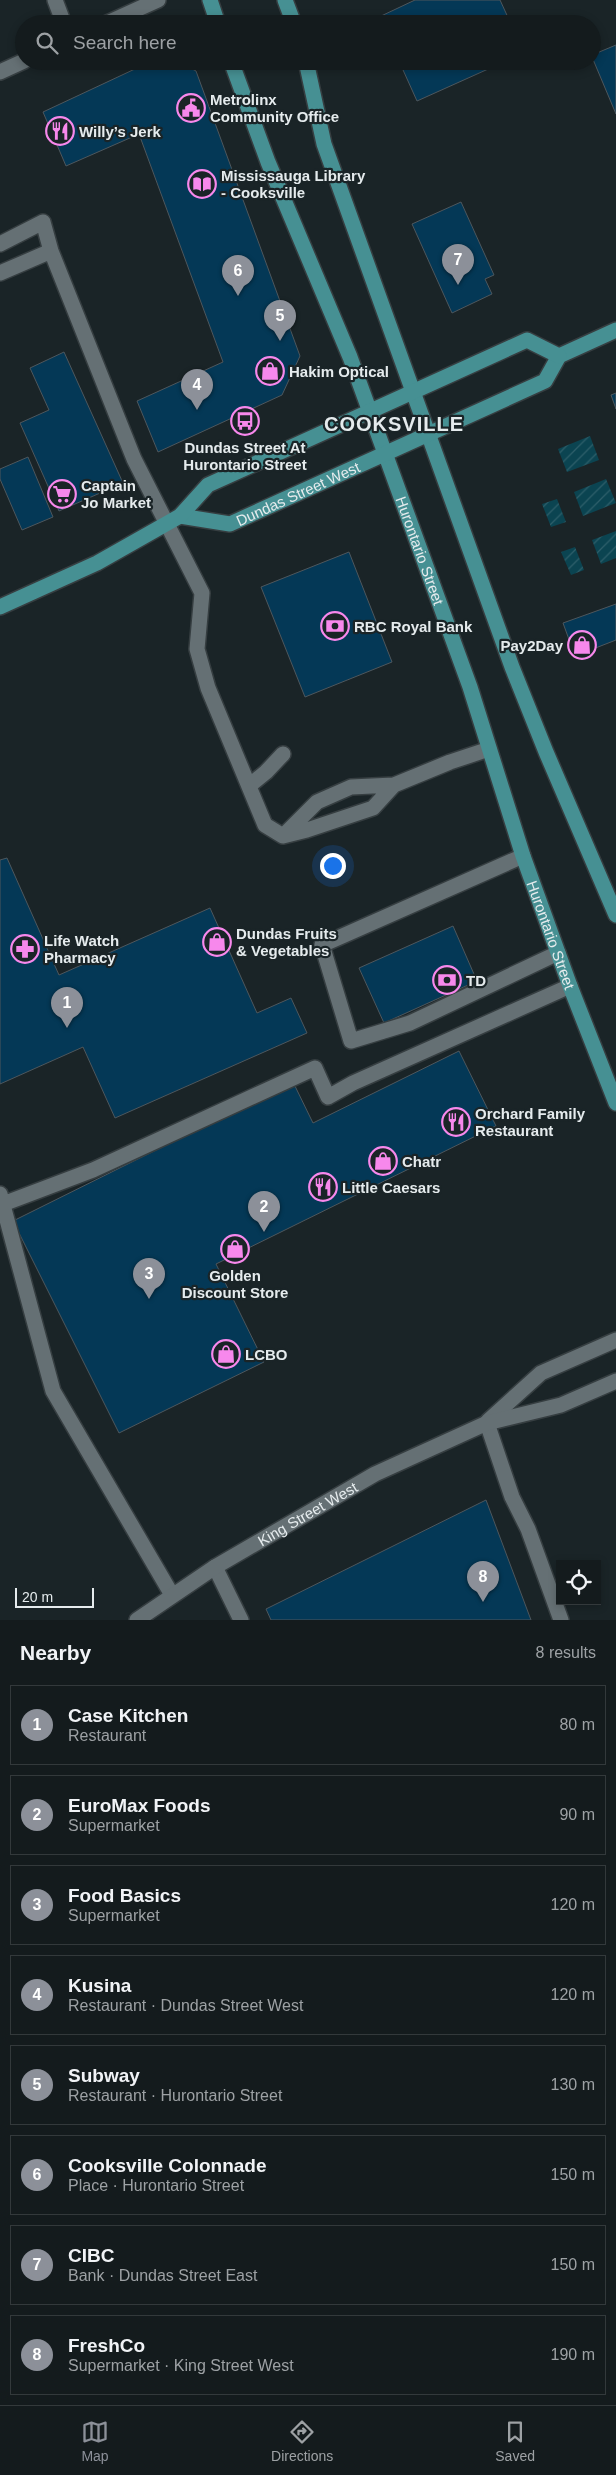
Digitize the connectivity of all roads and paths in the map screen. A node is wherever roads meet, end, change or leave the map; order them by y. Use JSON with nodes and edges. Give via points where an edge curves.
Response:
{"nodes":[{"id":1,"x":55,"y":0,"type":"edge"},
{"id":2,"x":158,"y":0,"type":"edge"},
{"id":3,"x":210,"y":0,"type":"edge"},
{"id":4,"x":285,"y":0,"type":"edge"},
{"id":5,"x":61,"y":15,"type":"edge"},
{"id":6,"x":125,"y":15,"type":"edge"},
{"id":7,"x":215,"y":15,"type":"edge"},
{"id":8,"x":291,"y":15,"type":"edge"},
{"id":9,"x":15,"y":65,"type":"edge"},
{"id":10,"x":234,"y":70,"type":"edge"},
{"id":11,"x":308,"y":70,"type":"edge"},
{"id":12,"x":0,"y":72,"type":"edge"},
{"id":13,"x":0,"y":244,"type":"edge"},
{"id":14,"x":51,"y":251,"type":"junction"},
{"id":15,"x":0,"y":273,"type":"edge"},
{"id":16,"x":616,"y":330,"type":"edge"},
{"id":17,"x":558,"y":356,"type":"junction"},
{"id":18,"x":412,"y":392,"type":"junction"},
{"id":19,"x":370,"y":411,"type":"junction"},
{"id":20,"x":428,"y":434,"type":"junction"},
{"id":21,"x":386,"y":454,"type":"junction"},
{"id":22,"x":180,"y":516,"type":"junction"},
{"id":23,"x":165,"y":523,"type":"junction"},
{"id":24,"x":0,"y":607,"type":"edge"},
{"id":25,"x":490,"y":749,"type":"junction"},
{"id":26,"x":283,"y":754,"type":"dead end"},
{"id":27,"x":394,"y":785,"type":"junction"},
{"id":28,"x":249,"y":786,"type":"junction"},
{"id":29,"x":283,"y":836,"type":"junction"},
{"id":30,"x":523,"y":856,"type":"junction"},
{"id":31,"x":616,"y":915,"type":"edge"},
{"id":32,"x":558,"y":953,"type":"junction"},
{"id":33,"x":570,"y":986,"type":"junction"},
{"id":34,"x":616,"y":1103,"type":"edge"},
{"id":35,"x":2,"y":1199,"type":"edge"},
{"id":36,"x":616,"y":1340,"type":"edge"},
{"id":37,"x":616,"y":1381,"type":"edge"},
{"id":38,"x":487,"y":1423,"type":"junction"},
{"id":39,"x":215,"y":1567,"type":"junction"},
{"id":40,"x":172,"y":1595,"type":"junction"},
{"id":41,"x":138,"y":1620,"type":"edge"},
{"id":42,"x":241,"y":1620,"type":"edge"},
{"id":43,"x":561,"y":1620,"type":"edge"}],
"edges":[{"from":1,"to":5,"type":"street"},
{"from":2,"to":6,"type":"street"},
{"from":3,"to":7,"type":"main road"},
{"from":4,"to":8,"type":"main road"},
{"from":9,"to":12,"type":"street"},
{"from":10,"to":19,"type":"main road","name":"Hurontario Street","via":[[265,154]]},
{"from":11,"to":18,"type":"main road","via":[[324,144]]},
{"from":13,"to":14,"type":"street","via":[[43,222]]},
{"from":14,"to":15,"type":"street"},
{"from":14,"to":23,"type":"street","via":[[134,459]]},
{"from":16,"to":17,"type":"main road"},
{"from":17,"to":18,"type":"main road","via":[[527,340]]},
{"from":17,"to":20,"type":"main road","name":"Dundas Street West","via":[[545,381]]},
{"from":18,"to":19,"type":"main road"},
{"from":18,"to":20,"type":"main road"},
{"from":19,"to":21,"type":"main road","name":"Hurontario Street"},
{"from":19,"to":22,"type":"main road","via":[[208,485]]},
{"from":20,"to":21,"type":"main road","name":"Dundas Street West"},
{"from":20,"to":31,"type":"main road","via":[[524,698]]},
{"from":21,"to":22,"type":"main road","name":"Dundas Street West","via":[[230,524]]},
{"from":21,"to":25,"type":"main road","name":"Hurontario Street"},
{"from":22,"to":23,"type":"main road"},
{"from":23,"to":24,"type":"main road","via":[[97,563]]},
{"from":23,"to":28,"type":"street","via":[[202,593],[198,649],[208,688]]},
{"from":25,"to":27,"type":"street"},
{"from":25,"to":30,"type":"main road","name":"Hurontario Street"},
{"from":26,"to":28,"type":"street"},
{"from":27,"to":29,"type":"street","via":[[373,808]]},
{"from":27,"to":29,"type":"street","via":[[351,787],[317,802]]},
{"from":28,"to":29,"type":"street","via":[[266,825]]},
{"from":30,"to":32,"type":"main road","name":"Hurontario Street"},
{"from":30,"to":32,"type":"street","via":[[322,945],[351,1041],[410,1023]]},
{"from":32,"to":33,"type":"main road","name":"Hurontario Street"},
{"from":33,"to":34,"type":"main road","name":"Hurontario Street"},
{"from":33,"to":35,"type":"street","via":[[328,1097],[314,1068],[93,1170]]},
{"from":35,"to":40,"type":"street","via":[[53,1391]]},
{"from":36,"to":38,"type":"street","name":"King Street West","via":[[542,1373]]},
{"from":37,"to":38,"type":"street","name":"King Street West","via":[[561,1405]]},
{"from":38,"to":39,"type":"street","name":"King Street West","via":[[375,1474]]},
{"from":38,"to":43,"type":"street","via":[[512,1497],[528,1529]]},
{"from":39,"to":40,"type":"street","name":"King Street West"},
{"from":39,"to":42,"type":"street"},
{"from":40,"to":41,"type":"street","name":"King Street West"}]}
